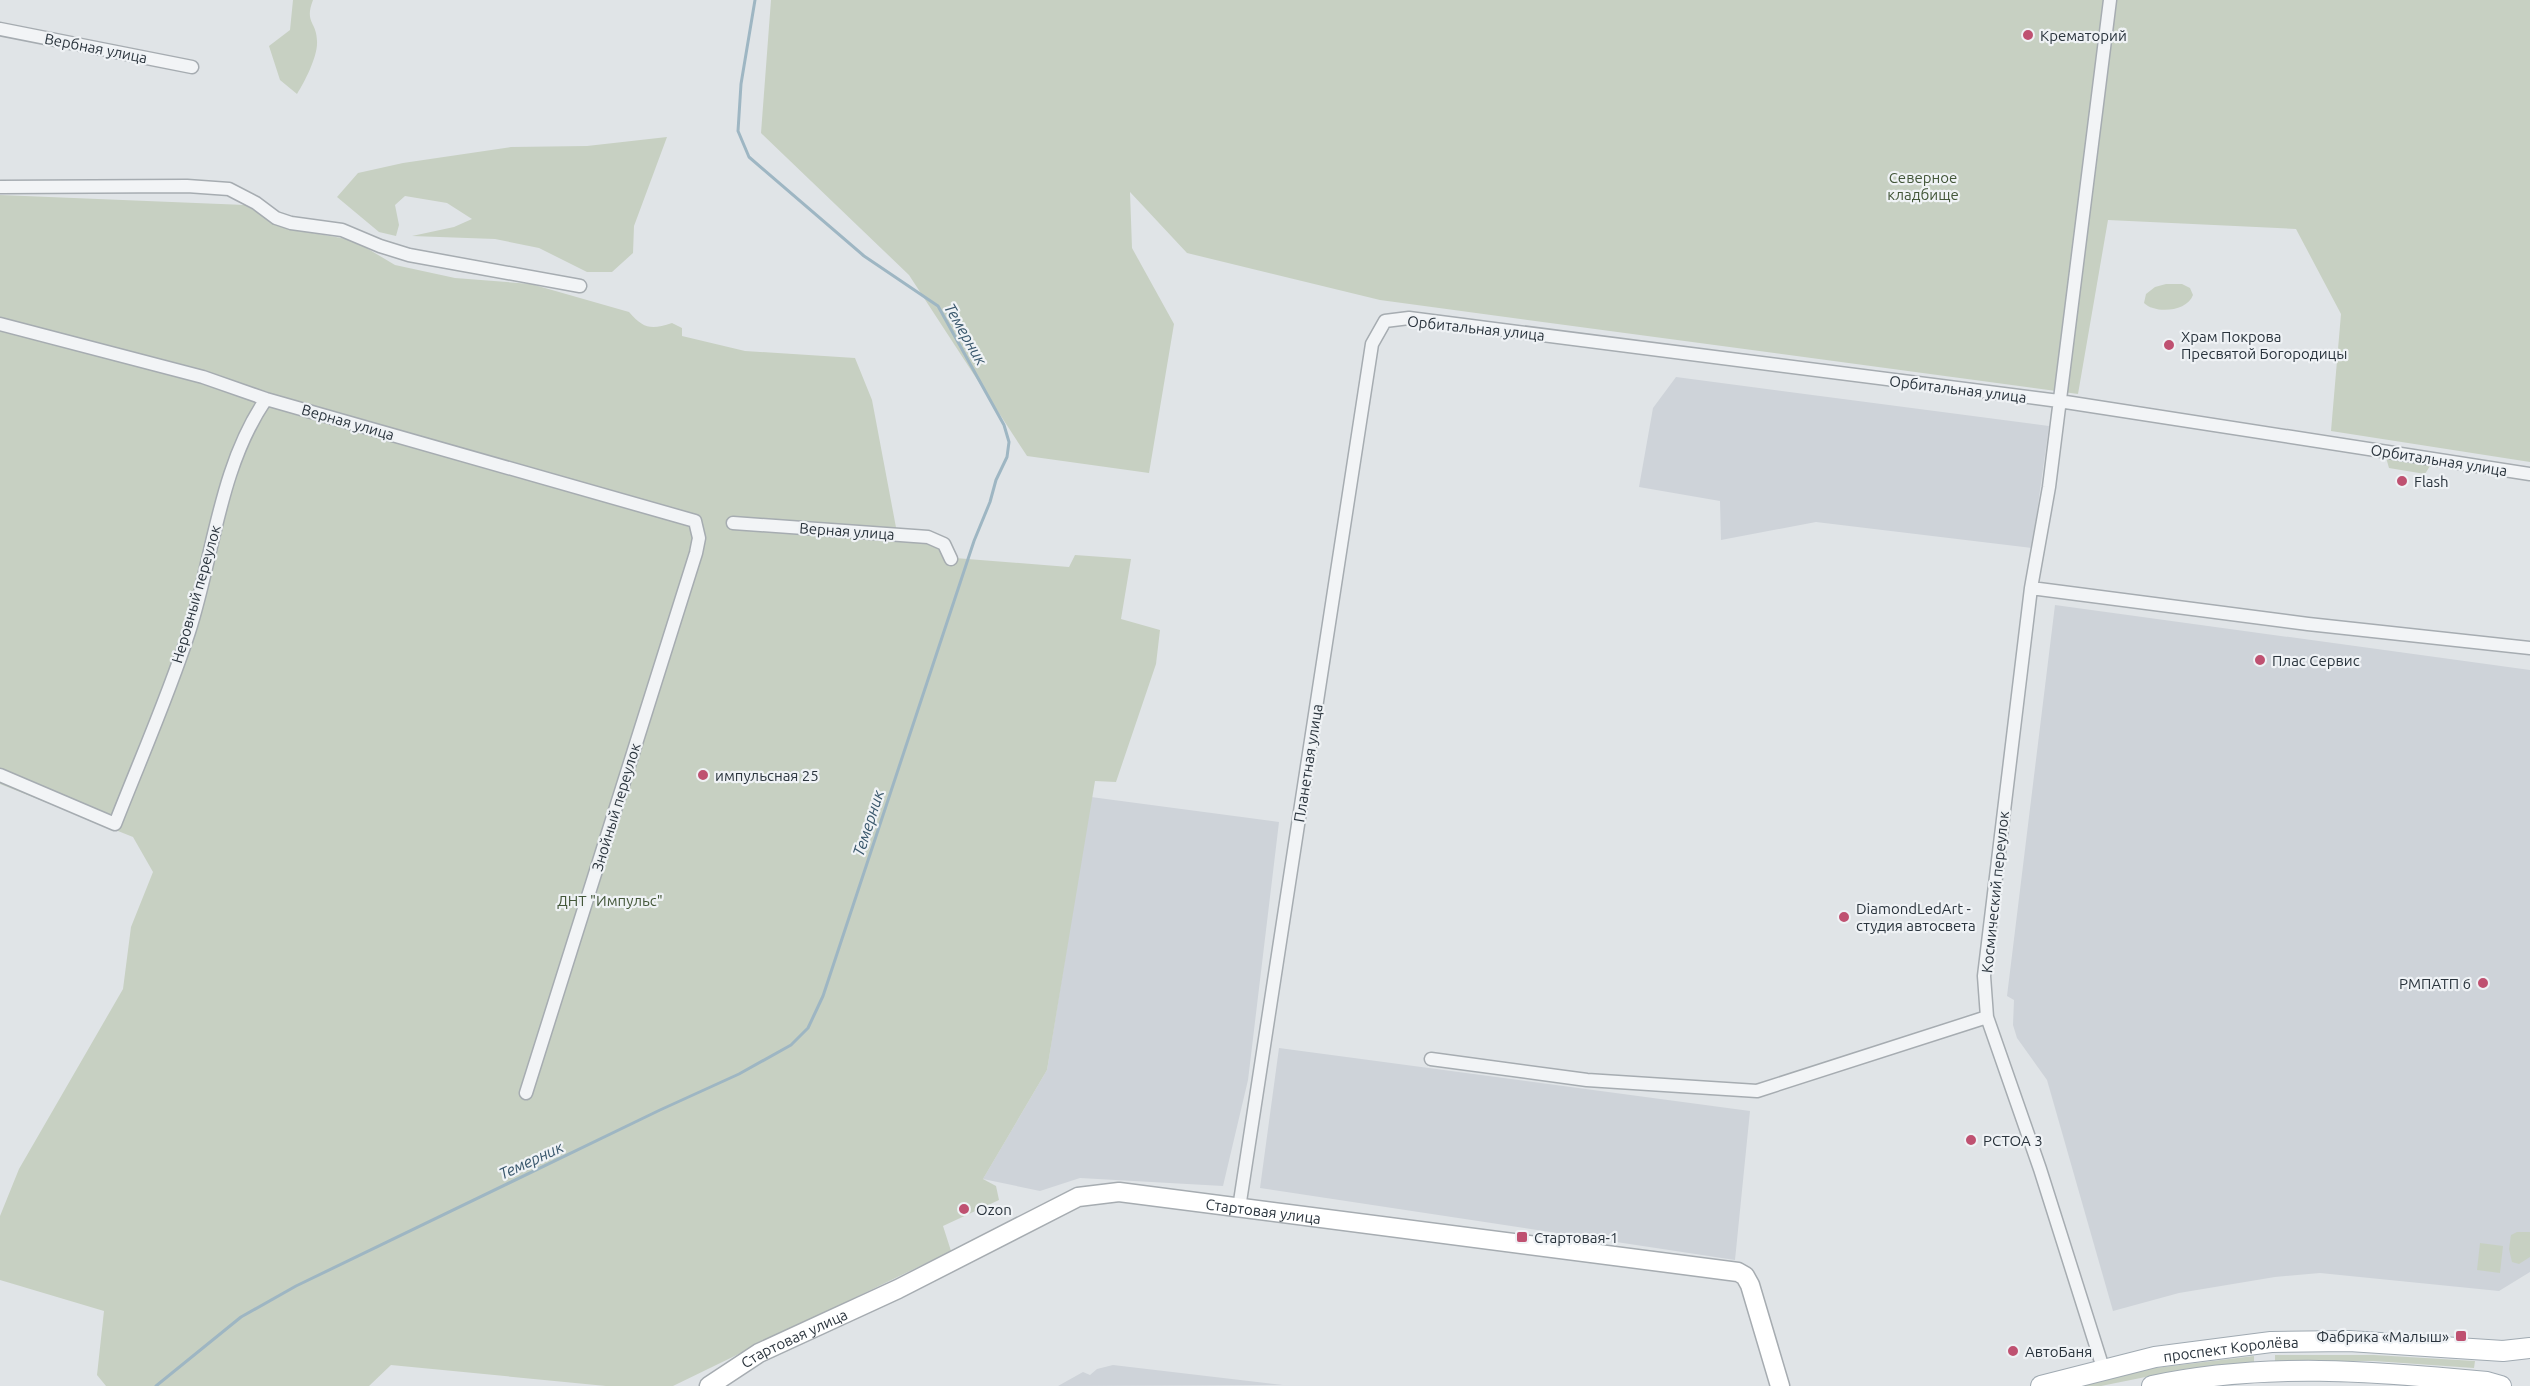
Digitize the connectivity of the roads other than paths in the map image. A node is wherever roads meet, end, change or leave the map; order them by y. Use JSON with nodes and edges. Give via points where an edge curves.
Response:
{"nodes":[{"id":1,"x":2110,"y":0,"type":"edge"},
{"id":2,"x":0,"y":28,"type":"edge"},
{"id":3,"x":192,"y":67,"type":"dead end"},
{"id":4,"x":0,"y":187,"type":"edge"},
{"id":5,"x":579,"y":286,"type":"dead end"},
{"id":6,"x":1385,"y":321,"type":"joint"},
{"id":7,"x":0,"y":324,"type":"edge"},
{"id":8,"x":266,"y":399,"type":"junction"},
{"id":9,"x":2059,"y":401,"type":"junction"},
{"id":10,"x":2526,"y":473,"type":"edge"},
{"id":11,"x":695,"y":521,"type":"joint"},
{"id":12,"x":733,"y":524,"type":"dead end"},
{"id":13,"x":951,"y":559,"type":"dead end"},
{"id":14,"x":2031,"y":588,"type":"junction"},
{"id":15,"x":2530,"y":648,"type":"edge"},
{"id":16,"x":0,"y":776,"type":"edge"},
{"id":17,"x":1987,"y":1017,"type":"junction"},
{"id":18,"x":1431,"y":1059,"type":"dead end"},
{"id":19,"x":526,"y":1093,"type":"dead end"},
{"id":20,"x":1239,"y":1208,"type":"junction"},
{"id":21,"x":2263,"y":1343,"type":"junction"},
{"id":22,"x":2530,"y":1348,"type":"edge"},
{"id":23,"x":2103,"y":1368,"type":"junction"},
{"id":24,"x":2264,"y":1371,"type":"junction"},
{"id":25,"x":709,"y":1386,"type":"edge"},
{"id":26,"x":1780,"y":1386,"type":"edge"},
{"id":27,"x":2041,"y":1386,"type":"edge"},
{"id":28,"x":2152,"y":1386,"type":"edge"},
{"id":29,"x":2501,"y":1386,"type":"edge"}],
"edges":[{"from":1,"to":9,"type":"street","name":"Космический переулок"},
{"from":2,"to":3,"type":"street","name":"Вербная улица"},
{"from":4,"to":5,"type":"street","via":[[229,189],[291,223],[342,230],[409,255]]},
{"from":6,"to":9,"type":"street","name":"Орбитальная улица","via":[[1409,318]]},
{"from":6,"to":20,"type":"street","name":"Планетная улица","via":[[1372,344]]},
{"from":7,"to":8,"type":"street","name":"Верная улица","via":[[203,377]]},
{"from":8,"to":11,"type":"street","name":"Верная улица"},
{"from":8,"to":16,"type":"street","name":"Неровный переулок","via":[[224,490],[190,630],[115,824]]},
{"from":9,"to":10,"type":"street","name":"Орбитальная улица"},
{"from":9,"to":14,"type":"street","name":"Космический переулок"},
{"from":11,"to":19,"type":"street","name":"Знойный переулок","via":[[699,538],[696,553]]},
{"from":12,"to":13,"type":"street","name":"Верная улица","via":[[928,537],[944,544]]},
{"from":14,"to":15,"type":"street"},
{"from":14,"to":17,"type":"street","name":"Космический переулок","via":[[1986,966]]},
{"from":17,"to":18,"type":"street","via":[[1757,1091],[1587,1080]]},
{"from":17,"to":23,"type":"street","name":"Космический переулок"},
{"from":20,"to":25,"type":"street","name":"Стартовая улица","via":[[1119,1192],[1077,1197],[898,1289],[759,1353]]},
{"from":20,"to":26,"type":"street","name":"Стартовая улица","via":[[1738,1272],[1750,1286]]},
{"from":21,"to":22,"type":"main road","name":"проспект Королёва","via":[[2349,1341],[2503,1351]]},
{"from":21,"to":23,"type":"main road","name":"проспект Королёва","via":[[2193,1350]]},
{"from":21,"to":24,"type":"main road"},
{"from":23,"to":27,"type":"main road","name":"проспект Королёва"},
{"from":24,"to":28,"type":"main road","name":"проспект Королёва"},
{"from":24,"to":29,"type":"main road","name":"проспект Королёва","via":[[2385,1372]]}]}
